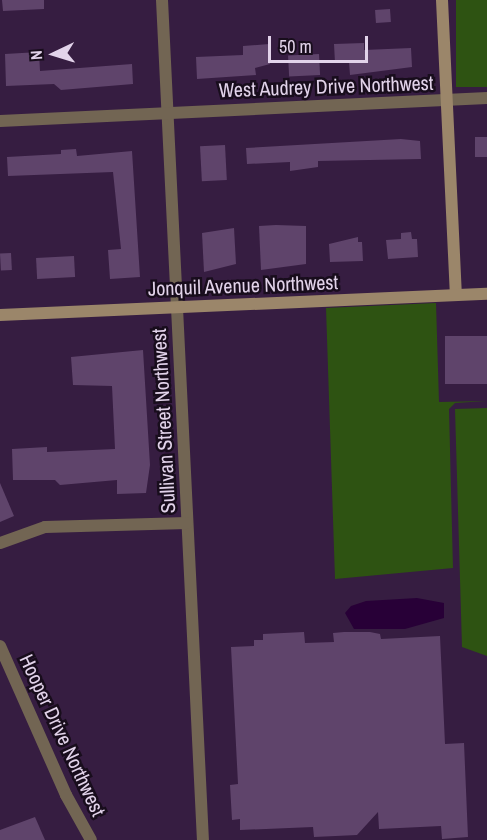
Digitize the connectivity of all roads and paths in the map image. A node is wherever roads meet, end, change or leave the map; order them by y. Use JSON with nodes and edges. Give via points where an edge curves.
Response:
{"nodes":[{"id":1,"x":162,"y":0,"type":"edge"},
{"id":2,"x":442,"y":0,"type":"edge"},
{"id":3,"x":487,"y":98,"type":"edge"},
{"id":4,"x":447,"y":100,"type":"junction"},
{"id":5,"x":167,"y":112,"type":"junction"},
{"id":6,"x":0,"y":121,"type":"edge"},
{"id":7,"x":487,"y":294,"type":"edge"},
{"id":8,"x":456,"y":295,"type":"junction"},
{"id":9,"x":177,"y":308,"type":"junction"},
{"id":10,"x":0,"y":315,"type":"edge"},
{"id":11,"x":187,"y":523,"type":"junction"},
{"id":12,"x":0,"y":543,"type":"edge"},
{"id":13,"x":0,"y":646,"type":"edge"},
{"id":14,"x":91,"y":840,"type":"edge"},
{"id":15,"x":203,"y":840,"type":"edge"}],
"edges":[{"from":1,"to":5,"type":"street","name":"Sullivan Street Northwest"},
{"from":2,"to":4,"type":"street"},
{"from":3,"to":4,"type":"street","name":"West Audrey Drive Northwest"},
{"from":4,"to":5,"type":"street","name":"West Audrey Drive Northwest"},
{"from":4,"to":8,"type":"street"},
{"from":5,"to":6,"type":"street","name":"West Audrey Drive Northwest"},
{"from":5,"to":9,"type":"street","name":"Sullivan Street Northwest"},
{"from":7,"to":8,"type":"street","name":"Jonquil Avenue Northwest"},
{"from":8,"to":9,"type":"street","name":"Jonquil Avenue Northwest"},
{"from":9,"to":10,"type":"street","name":"Jonquil Avenue Northwest"},
{"from":9,"to":11,"type":"street","name":"Sullivan Street Northwest"},
{"from":11,"to":12,"type":"street","via":[[45,527]]},
{"from":11,"to":15,"type":"street","name":"Sullivan Street Northwest"},
{"from":13,"to":14,"type":"street","name":"Hooper Drive Northwest","via":[[66,795]]}]}
